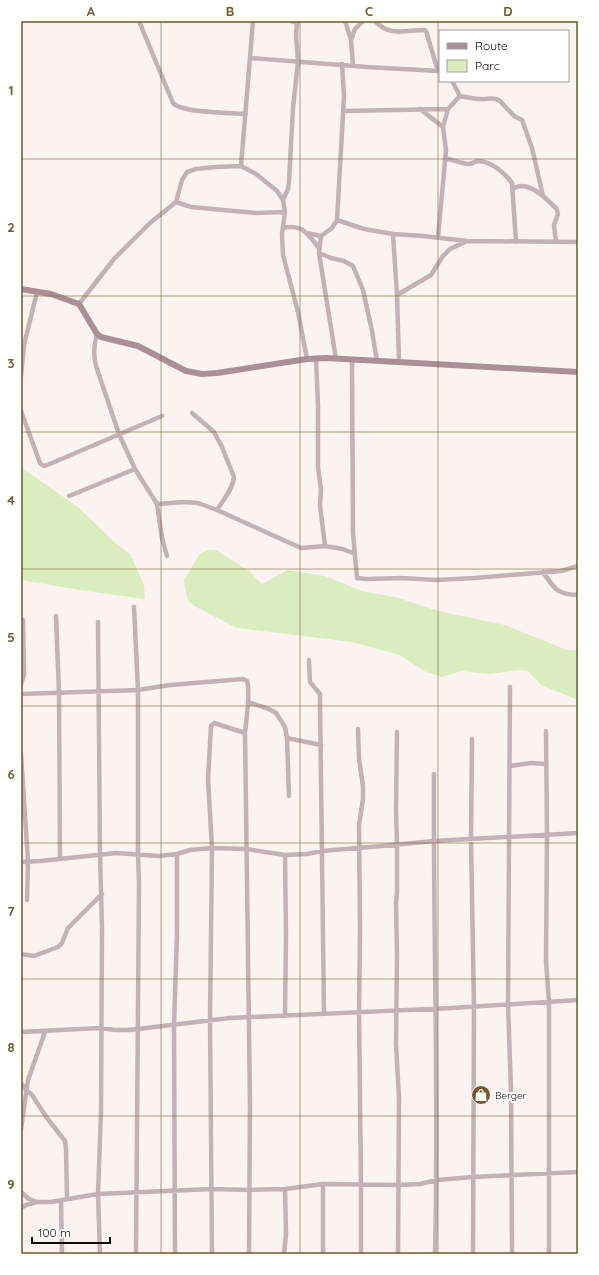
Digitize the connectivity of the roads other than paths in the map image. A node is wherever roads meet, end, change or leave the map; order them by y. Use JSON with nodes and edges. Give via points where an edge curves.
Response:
{"nodes":[{"id":1,"x":139,"y":21,"type":"edge"},
{"id":2,"x":143,"y":21,"type":"edge"},
{"id":3,"x":253,"y":21,"type":"edge"},
{"id":4,"x":291,"y":21,"type":"edge"},
{"id":5,"x":345,"y":21,"type":"edge"},
{"id":6,"x":363,"y":21,"type":"edge"},
{"id":7,"x":375,"y":21,"type":"edge"},
{"id":8,"x":141,"y":27,"type":"junction"},
{"id":9,"x":351,"y":40,"type":"junction"},
{"id":10,"x":251,"y":58,"type":"junction"},
{"id":11,"x":298,"y":62,"type":"junction"},
{"id":12,"x":342,"y":64,"type":"junction"},
{"id":13,"x":353,"y":66,"type":"junction"},
{"id":14,"x":439,"y":71,"type":"edge"},
{"id":15,"x":453,"y":82,"type":"edge"},
{"id":16,"x":460,"y":96,"type":"junction"},
{"id":17,"x":420,"y":109,"type":"junction"},
{"id":18,"x":448,"y":109,"type":"junction"},
{"id":19,"x":343,"y":111,"type":"junction"},
{"id":20,"x":246,"y":114,"type":"junction"},
{"id":21,"x":443,"y":127,"type":"junction"},
{"id":22,"x":445,"y":158,"type":"junction"},
{"id":23,"x":241,"y":166,"type":"junction"},
{"id":24,"x":288,"y":189,"type":"junction"},
{"id":25,"x":513,"y":189,"type":"junction"},
{"id":26,"x":277,"y":191,"type":"junction"},
{"id":27,"x":543,"y":196,"type":"junction"},
{"id":28,"x":283,"y":200,"type":"junction"},
{"id":29,"x":176,"y":202,"type":"junction"},
{"id":30,"x":273,"y":212,"type":"junction"},
{"id":31,"x":284,"y":212,"type":"junction"},
{"id":32,"x":337,"y":220,"type":"junction"},
{"id":33,"x":283,"y":226,"type":"junction"},
{"id":34,"x":307,"y":233,"type":"junction"},
{"id":35,"x":393,"y":234,"type":"junction"},
{"id":36,"x":321,"y":236,"type":"junction"},
{"id":37,"x":438,"y":237,"type":"junction"},
{"id":38,"x":467,"y":241,"type":"junction"},
{"id":39,"x":516,"y":242,"type":"junction"},
{"id":40,"x":556,"y":242,"type":"junction"},
{"id":41,"x":578,"y":242,"type":"edge"},
{"id":42,"x":319,"y":251,"type":"junction"},
{"id":43,"x":21,"y":289,"type":"edge"},
{"id":44,"x":37,"y":292,"type":"junction"},
{"id":45,"x":397,"y":295,"type":"junction"},
{"id":46,"x":79,"y":304,"type":"junction"},
{"id":47,"x":97,"y":334,"type":"junction"},
{"id":48,"x":307,"y":359,"type":"junction"},
{"id":49,"x":316,"y":359,"type":"junction"},
{"id":50,"x":336,"y":359,"type":"junction"},
{"id":51,"x":352,"y":360,"type":"junction"},
{"id":52,"x":377,"y":361,"type":"junction"},
{"id":53,"x":399,"y":362,"type":"junction"},
{"id":54,"x":578,"y":372,"type":"edge"},
{"id":55,"x":21,"y":376,"type":"edge"},
{"id":56,"x":21,"y":411,"type":"edge"},
{"id":57,"x":192,"y":413,"type":"dead end"},
{"id":58,"x":162,"y":416,"type":"dead end"},
{"id":59,"x":119,"y":434,"type":"junction"},
{"id":60,"x":135,"y":469,"type":"junction"},
{"id":61,"x":69,"y":496,"type":"dead end"},
{"id":62,"x":157,"y":504,"type":"junction"},
{"id":63,"x":217,"y":510,"type":"junction"},
{"id":64,"x":325,"y":546,"type":"junction"},
{"id":65,"x":355,"y":554,"type":"junction"},
{"id":66,"x":167,"y":556,"type":"dead end"},
{"id":67,"x":578,"y":566,"type":"edge"},
{"id":68,"x":543,"y":572,"type":"junction"},
{"id":69,"x":578,"y":595,"type":"edge"},
{"id":70,"x":134,"y":607,"type":"dead end"},
{"id":71,"x":56,"y":616,"type":"dead end"},
{"id":72,"x":23,"y":620,"type":"dead end"},
{"id":73,"x":98,"y":622,"type":"dead end"},
{"id":74,"x":309,"y":660,"type":"dead end"},
{"id":75,"x":21,"y":684,"type":"edge"},
{"id":76,"x":510,"y":687,"type":"dead end"},
{"id":77,"x":138,"y":690,"type":"junction"},
{"id":78,"x":59,"y":692,"type":"junction"},
{"id":79,"x":99,"y":692,"type":"junction"},
{"id":80,"x":21,"y":694,"type":"edge"},
{"id":81,"x":248,"y":702,"type":"junction"},
{"id":82,"x":358,"y":729,"type":"dead end"},
{"id":83,"x":546,"y":731,"type":"dead end"},
{"id":84,"x":397,"y":732,"type":"dead end"},
{"id":85,"x":245,"y":734,"type":"junction"},
{"id":86,"x":287,"y":738,"type":"junction"},
{"id":87,"x":472,"y":739,"type":"dead end"},
{"id":88,"x":321,"y":745,"type":"junction"},
{"id":89,"x":21,"y":754,"type":"edge"},
{"id":90,"x":546,"y":764,"type":"junction"},
{"id":91,"x":510,"y":766,"type":"junction"},
{"id":92,"x":434,"y":774,"type":"dead end"},
{"id":93,"x":289,"y":796,"type":"dead end"},
{"id":94,"x":578,"y":833,"type":"edge"},
{"id":95,"x":547,"y":834,"type":"junction"},
{"id":96,"x":509,"y":836,"type":"junction"},
{"id":97,"x":471,"y":839,"type":"junction"},
{"id":98,"x":434,"y":841,"type":"junction"},
{"id":99,"x":397,"y":844,"type":"junction"},
{"id":100,"x":212,"y":848,"type":"junction"},
{"id":101,"x":359,"y":848,"type":"junction"},
{"id":102,"x":246,"y":849,"type":"junction"},
{"id":103,"x":322,"y":851,"type":"junction"},
{"id":104,"x":177,"y":854,"type":"junction"},
{"id":105,"x":100,"y":855,"type":"junction"},
{"id":106,"x":138,"y":855,"type":"junction"},
{"id":107,"x":285,"y":855,"type":"junction"},
{"id":108,"x":60,"y":858,"type":"junction"},
{"id":109,"x":28,"y":861,"type":"junction"},
{"id":110,"x":21,"y":862,"type":"edge"},
{"id":111,"x":102,"y":894,"type":"junction"},
{"id":112,"x":27,"y":900,"type":"dead end"},
{"id":113,"x":21,"y":954,"type":"edge"},
{"id":114,"x":578,"y":1000,"type":"edge"},
{"id":115,"x":549,"y":1002,"type":"junction"},
{"id":116,"x":508,"y":1004,"type":"junction"},
{"id":117,"x":474,"y":1007,"type":"junction"},
{"id":118,"x":435,"y":1009,"type":"junction"},
{"id":119,"x":397,"y":1011,"type":"junction"},
{"id":120,"x":359,"y":1012,"type":"junction"},
{"id":121,"x":324,"y":1014,"type":"junction"},
{"id":122,"x":285,"y":1016,"type":"junction"},
{"id":123,"x":248,"y":1018,"type":"junction"},
{"id":124,"x":210,"y":1020,"type":"junction"},
{"id":125,"x":174,"y":1025,"type":"junction"},
{"id":126,"x":100,"y":1028,"type":"junction"},
{"id":127,"x":138,"y":1028,"type":"junction"},
{"id":128,"x":21,"y":1032,"type":"edge"},
{"id":129,"x":45,"y":1032,"type":"junction"},
{"id":130,"x":21,"y":1083,"type":"edge"},
{"id":131,"x":26,"y":1090,"type":"junction"},
{"id":132,"x":21,"y":1129,"type":"edge"},
{"id":133,"x":578,"y":1172,"type":"edge"},
{"id":134,"x":549,"y":1174,"type":"junction"},
{"id":135,"x":512,"y":1176,"type":"junction"},
{"id":136,"x":473,"y":1177,"type":"junction"},
{"id":137,"x":437,"y":1180,"type":"junction"},
{"id":138,"x":323,"y":1184,"type":"junction"},
{"id":139,"x":361,"y":1185,"type":"junction"},
{"id":140,"x":399,"y":1185,"type":"junction"},
{"id":141,"x":212,"y":1189,"type":"junction"},
{"id":142,"x":285,"y":1189,"type":"junction"},
{"id":143,"x":249,"y":1190,"type":"junction"},
{"id":144,"x":175,"y":1191,"type":"junction"},
{"id":145,"x":21,"y":1192,"type":"edge"},
{"id":146,"x":137,"y":1192,"type":"junction"},
{"id":147,"x":98,"y":1194,"type":"junction"},
{"id":148,"x":67,"y":1199,"type":"junction"},
{"id":149,"x":61,"y":1200,"type":"junction"},
{"id":150,"x":37,"y":1202,"type":"junction"},
{"id":151,"x":21,"y":1208,"type":"edge"},
{"id":152,"x":62,"y":1254,"type":"edge"},
{"id":153,"x":100,"y":1254,"type":"edge"},
{"id":154,"x":136,"y":1254,"type":"edge"},
{"id":155,"x":175,"y":1254,"type":"edge"},
{"id":156,"x":212,"y":1254,"type":"edge"},
{"id":157,"x":249,"y":1254,"type":"edge"},
{"id":158,"x":284,"y":1254,"type":"edge"},
{"id":159,"x":323,"y":1254,"type":"edge"},
{"id":160,"x":360,"y":1254,"type":"edge"},
{"id":161,"x":398,"y":1254,"type":"edge"},
{"id":162,"x":435,"y":1254,"type":"edge"},
{"id":163,"x":473,"y":1254,"type":"edge"},
{"id":164,"x":512,"y":1254,"type":"edge"},
{"id":165,"x":549,"y":1254,"type":"edge"}],
"edges":[{"from":1,"to":8,"type":"street"},
{"from":2,"to":8,"type":"street"},
{"from":3,"to":10,"type":"street"},
{"from":4,"to":11,"type":"street","via":[[298,23]]},
{"from":5,"to":9,"type":"street"},
{"from":6,"to":9,"type":"street","via":[[355,29]]},
{"from":7,"to":14,"type":"street","via":[[391,32],[426,31]]},
{"from":8,"to":20,"type":"street","via":[[175,106]]},
{"from":9,"to":13,"type":"street"},
{"from":10,"to":11,"type":"street"},
{"from":10,"to":20,"type":"street"},
{"from":11,"to":12,"type":"street"},
{"from":11,"to":24,"type":"street"},
{"from":12,"to":13,"type":"street"},
{"from":12,"to":19,"type":"street"},
{"from":13,"to":14,"type":"street"},
{"from":15,"to":16,"type":"street"},
{"from":16,"to":18,"type":"street"},
{"from":16,"to":27,"type":"street","via":[[500,100],[514,116],[522,120],[532,148]]},
{"from":17,"to":18,"type":"street"},
{"from":17,"to":19,"type":"street"},
{"from":17,"to":21,"type":"street"},
{"from":18,"to":21,"type":"street"},
{"from":19,"to":32,"type":"street"},
{"from":20,"to":23,"type":"street"},
{"from":21,"to":22,"type":"street"},
{"from":22,"to":25,"type":"street","via":[[470,164],[477,161],[492,165],[508,178]]},
{"from":22,"to":37,"type":"street"},
{"from":23,"to":26,"type":"street"},
{"from":23,"to":29,"type":"street","via":[[187,172]]},
{"from":24,"to":26,"type":"street"},
{"from":24,"to":28,"type":"street"},
{"from":25,"to":27,"type":"street","via":[[526,186]]},
{"from":25,"to":39,"type":"street"},
{"from":26,"to":28,"type":"street"},
{"from":27,"to":40,"type":"street","via":[[556,208],[558,214],[554,225]]},
{"from":28,"to":31,"type":"street"},
{"from":29,"to":30,"type":"street","via":[[191,207],[256,213]]},
{"from":29,"to":46,"type":"street","via":[[150,223],[114,259]]},
{"from":30,"to":31,"type":"street"},
{"from":30,"to":33,"type":"street"},
{"from":31,"to":33,"type":"street"},
{"from":32,"to":35,"type":"street","via":[[364,229]]},
{"from":32,"to":36,"type":"street","via":[[332,228]]},
{"from":33,"to":34,"type":"street","via":[[296,226]]},
{"from":33,"to":48,"type":"street","via":[[283,255]]},
{"from":34,"to":36,"type":"street"},
{"from":34,"to":42,"type":"street"},
{"from":35,"to":37,"type":"street"},
{"from":35,"to":45,"type":"street"},
{"from":36,"to":42,"type":"street"},
{"from":37,"to":38,"type":"street"},
{"from":38,"to":39,"type":"street"},
{"from":38,"to":45,"type":"street","via":[[443,256],[431,275]]},
{"from":39,"to":40,"type":"street"},
{"from":40,"to":41,"type":"street"},
{"from":42,"to":50,"type":"street"},
{"from":42,"to":52,"type":"street","via":[[353,266],[363,290]]},
{"from":43,"to":44,"type":"street"},
{"from":44,"to":46,"type":"street"},
{"from":44,"to":55,"type":"street","via":[[24,345]]},
{"from":45,"to":53,"type":"street"},
{"from":46,"to":47,"type":"street"},
{"from":47,"to":48,"type":"street","via":[[138,346],[186,371],[198,374]]},
{"from":47,"to":59,"type":"street","via":[[93,355]]},
{"from":48,"to":49,"type":"street"},
{"from":49,"to":50,"type":"street"},
{"from":49,"to":64,"type":"street","via":[[318,467]]},
{"from":50,"to":51,"type":"street"},
{"from":51,"to":52,"type":"street"},
{"from":51,"to":65,"type":"street"},
{"from":52,"to":53,"type":"street"},
{"from":53,"to":54,"type":"street"},
{"from":56,"to":59,"type":"street","via":[[43,466]]},
{"from":57,"to":63,"type":"street","via":[[214,432],[234,477]]},
{"from":58,"to":59,"type":"street"},
{"from":59,"to":60,"type":"street"},
{"from":60,"to":61,"type":"street"},
{"from":60,"to":62,"type":"street"},
{"from":62,"to":63,"type":"street","via":[[198,503]]},
{"from":62,"to":66,"type":"street"},
{"from":63,"to":64,"type":"street","via":[[301,548]]},
{"from":64,"to":65,"type":"street"},
{"from":65,"to":68,"type":"street","via":[[358,579],[462,579]]},
{"from":67,"to":68,"type":"street","via":[[561,571]]},
{"from":68,"to":69,"type":"street","via":[[557,591]]},
{"from":70,"to":77,"type":"street"},
{"from":71,"to":78,"type":"street"},
{"from":72,"to":75,"type":"street","via":[[24,675]]},
{"from":73,"to":79,"type":"street"},
{"from":74,"to":88,"type":"street","via":[[310,682],[320,694]]},
{"from":76,"to":91,"type":"street"},
{"from":77,"to":79,"type":"street"},
{"from":77,"to":81,"type":"street","via":[[243,679],[248,684]]},
{"from":77,"to":106,"type":"street"},
{"from":78,"to":79,"type":"street"},
{"from":78,"to":80,"type":"street"},
{"from":78,"to":108,"type":"street"},
{"from":79,"to":105,"type":"street"},
{"from":81,"to":85,"type":"street"},
{"from":81,"to":86,"type":"street","via":[[276,713],[285,727]]},
{"from":82,"to":101,"type":"street","via":[[363,786]]},
{"from":83,"to":90,"type":"street"},
{"from":84,"to":99,"type":"street"},
{"from":85,"to":100,"type":"street","via":[[214,723],[211,726],[208,779]]},
{"from":85,"to":102,"type":"street"},
{"from":86,"to":88,"type":"street"},
{"from":86,"to":93,"type":"street"},
{"from":87,"to":97,"type":"street"},
{"from":88,"to":103,"type":"street"},
{"from":89,"to":109,"type":"street"},
{"from":90,"to":91,"type":"street"},
{"from":90,"to":95,"type":"street"},
{"from":91,"to":96,"type":"street"},
{"from":92,"to":98,"type":"street"},
{"from":94,"to":95,"type":"street"},
{"from":95,"to":96,"type":"street"},
{"from":95,"to":115,"type":"street","via":[[546,961]]},
{"from":96,"to":97,"type":"street"},
{"from":96,"to":116,"type":"street"},
{"from":97,"to":98,"type":"street"},
{"from":97,"to":117,"type":"street"},
{"from":98,"to":99,"type":"street"},
{"from":98,"to":118,"type":"street"},
{"from":99,"to":101,"type":"street"},
{"from":99,"to":119,"type":"street"},
{"from":100,"to":102,"type":"street"},
{"from":100,"to":104,"type":"street"},
{"from":100,"to":124,"type":"street"},
{"from":101,"to":103,"type":"street"},
{"from":101,"to":120,"type":"street"},
{"from":102,"to":107,"type":"street"},
{"from":102,"to":123,"type":"street"},
{"from":103,"to":107,"type":"street"},
{"from":103,"to":121,"type":"street"},
{"from":104,"to":106,"type":"street"},
{"from":104,"to":125,"type":"street"},
{"from":105,"to":106,"type":"street"},
{"from":105,"to":108,"type":"street"},
{"from":105,"to":111,"type":"street"},
{"from":106,"to":127,"type":"street"},
{"from":107,"to":122,"type":"street"},
{"from":108,"to":109,"type":"street"},
{"from":109,"to":110,"type":"street"},
{"from":109,"to":112,"type":"street"},
{"from":111,"to":113,"type":"street","via":[[68,928],[58,947],[34,956]]},
{"from":111,"to":126,"type":"street"},
{"from":114,"to":115,"type":"street"},
{"from":115,"to":116,"type":"street"},
{"from":115,"to":134,"type":"street"},
{"from":116,"to":117,"type":"street"},
{"from":116,"to":135,"type":"street"},
{"from":117,"to":118,"type":"street"},
{"from":117,"to":136,"type":"street"},
{"from":118,"to":119,"type":"street"},
{"from":118,"to":137,"type":"street"},
{"from":119,"to":120,"type":"street"},
{"from":119,"to":140,"type":"street"},
{"from":120,"to":121,"type":"street"},
{"from":120,"to":139,"type":"street"},
{"from":121,"to":122,"type":"street"},
{"from":122,"to":123,"type":"street"},
{"from":123,"to":124,"type":"street"},
{"from":123,"to":143,"type":"street"},
{"from":124,"to":125,"type":"street"},
{"from":124,"to":141,"type":"street"},
{"from":125,"to":127,"type":"street"},
{"from":125,"to":144,"type":"street"},
{"from":126,"to":127,"type":"street"},
{"from":126,"to":129,"type":"street"},
{"from":126,"to":147,"type":"street"},
{"from":127,"to":146,"type":"street"},
{"from":128,"to":129,"type":"street"},
{"from":129,"to":131,"type":"street"},
{"from":130,"to":131,"type":"street"},
{"from":131,"to":132,"type":"street"},
{"from":131,"to":148,"type":"street","via":[[65,1141]]},
{"from":133,"to":134,"type":"street"},
{"from":134,"to":135,"type":"street"},
{"from":134,"to":165,"type":"street"},
{"from":135,"to":136,"type":"street"},
{"from":135,"to":164,"type":"street"},
{"from":136,"to":137,"type":"street"},
{"from":136,"to":163,"type":"street"},
{"from":137,"to":140,"type":"street"},
{"from":137,"to":162,"type":"street"},
{"from":138,"to":139,"type":"street"},
{"from":138,"to":142,"type":"street"},
{"from":138,"to":159,"type":"street"},
{"from":139,"to":140,"type":"street"},
{"from":139,"to":160,"type":"street"},
{"from":140,"to":161,"type":"street"},
{"from":141,"to":143,"type":"street"},
{"from":141,"to":144,"type":"street"},
{"from":141,"to":156,"type":"street"},
{"from":142,"to":143,"type":"street"},
{"from":142,"to":158,"type":"street"},
{"from":143,"to":157,"type":"street"},
{"from":144,"to":146,"type":"street"},
{"from":144,"to":155,"type":"street"},
{"from":145,"to":150,"type":"street"},
{"from":146,"to":147,"type":"street"},
{"from":146,"to":154,"type":"street"},
{"from":147,"to":148,"type":"street"},
{"from":147,"to":153,"type":"street"},
{"from":148,"to":149,"type":"street"},
{"from":149,"to":150,"type":"street"},
{"from":149,"to":152,"type":"street"},
{"from":150,"to":151,"type":"street"}]}
